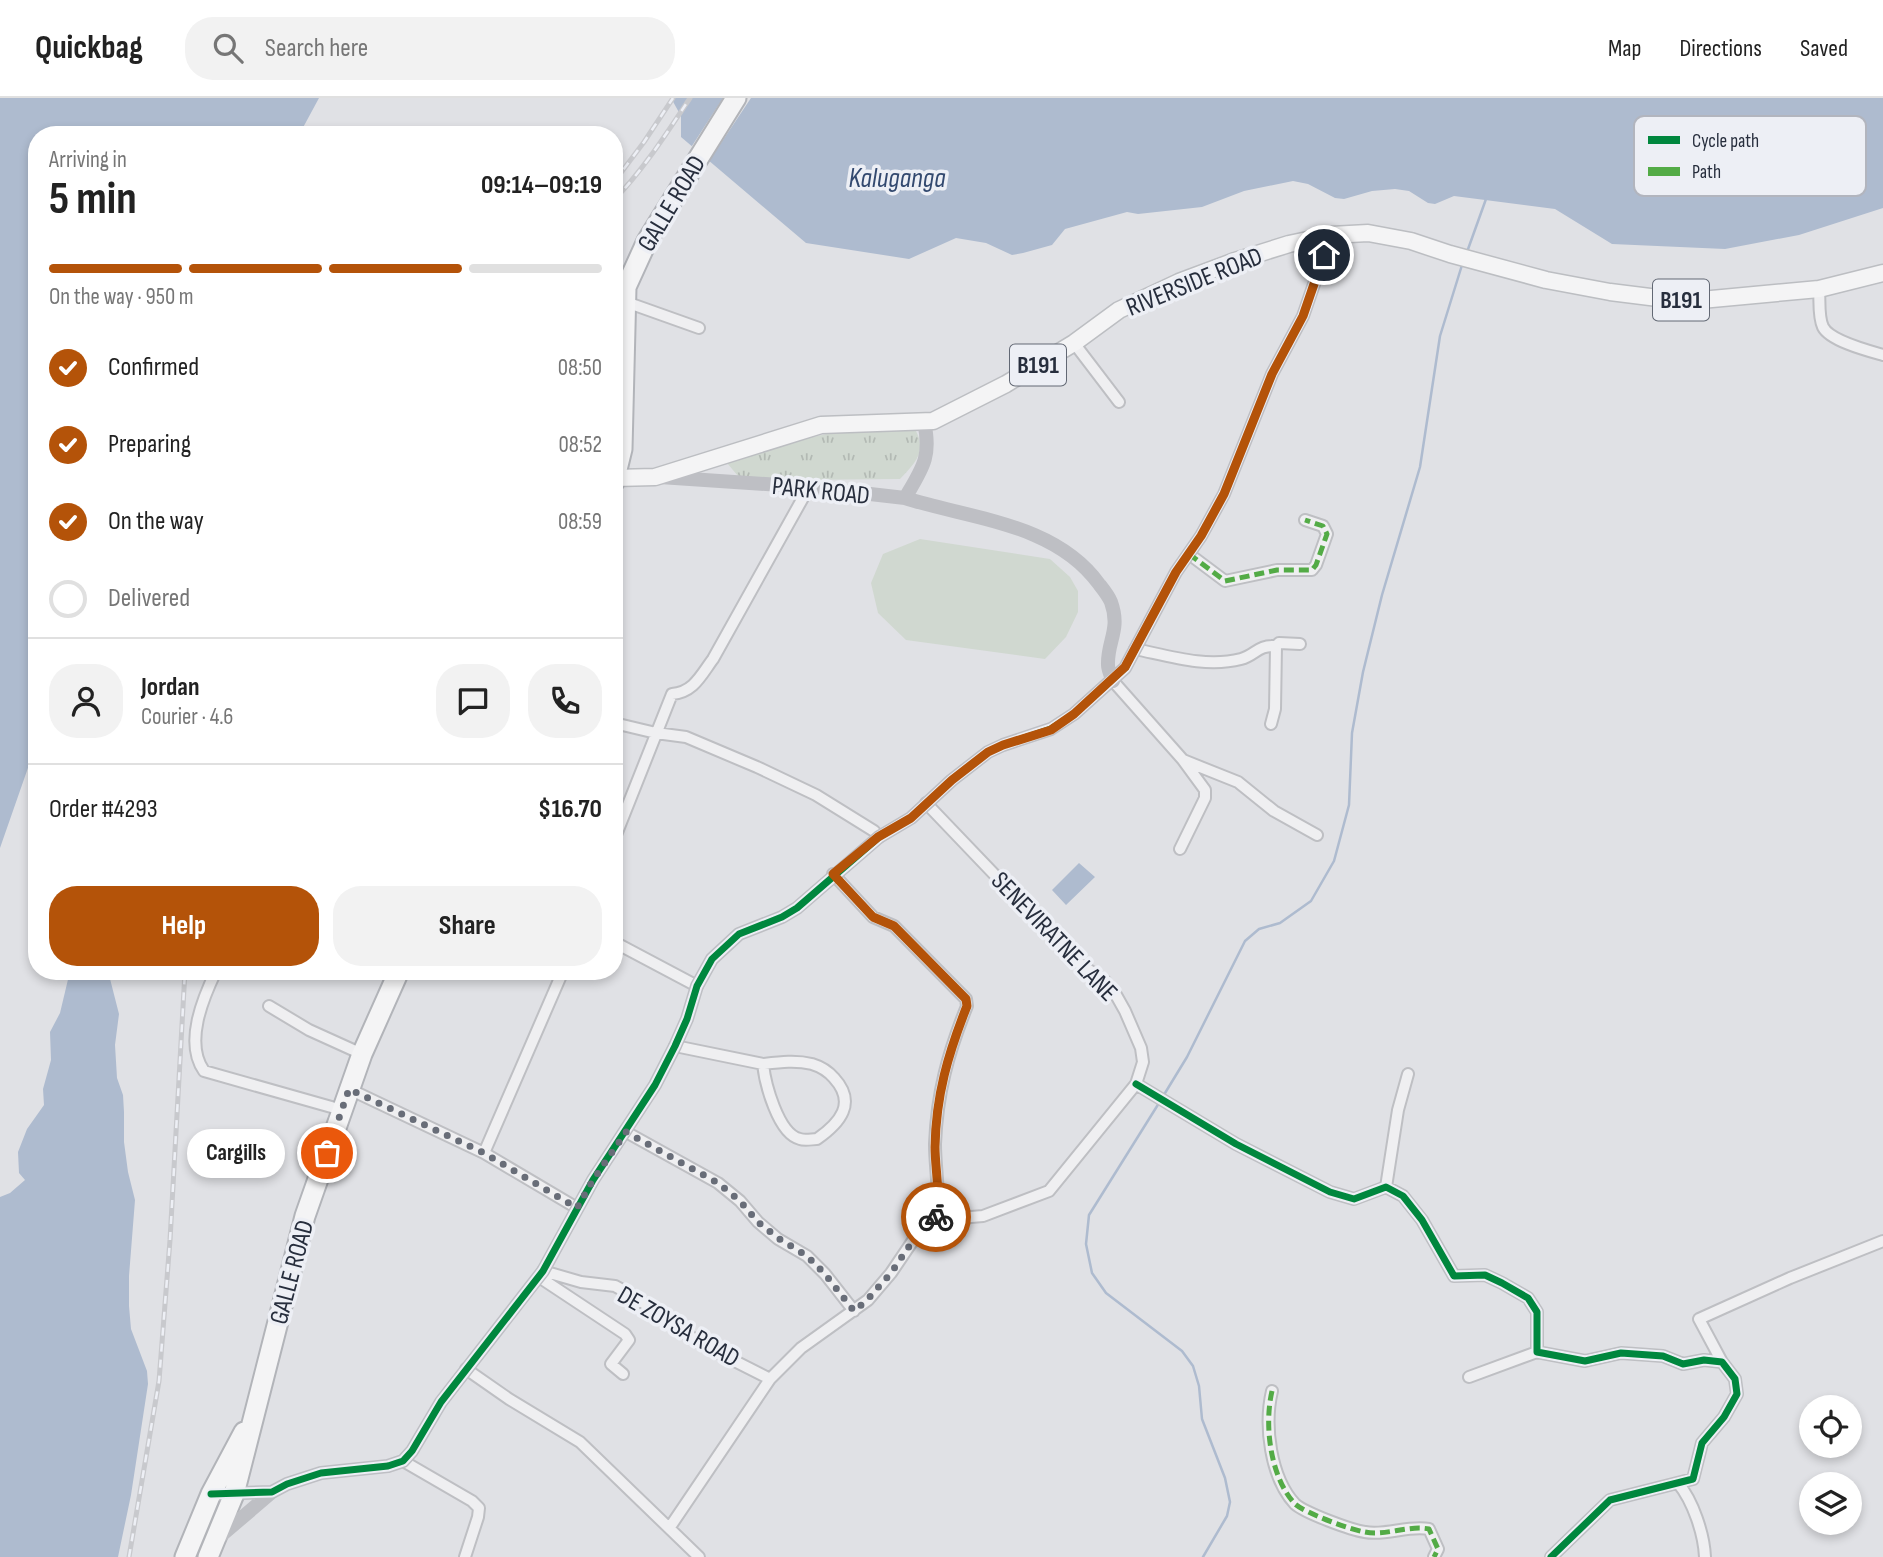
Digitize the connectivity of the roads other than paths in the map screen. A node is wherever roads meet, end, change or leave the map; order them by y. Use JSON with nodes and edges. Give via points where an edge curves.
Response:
{"nodes":[{"id":1,"x":736,"y":98,"type":"edge"},
{"id":2,"x":1331,"y":235,"type":"junction"},
{"id":3,"x":1883,"y":272,"type":"edge"},
{"id":4,"x":1819,"y":289,"type":"junction"},
{"id":5,"x":626,"y":302,"type":"junction"},
{"id":6,"x":699,"y":328,"type":"dead end"},
{"id":7,"x":1074,"y":343,"type":"junction"},
{"id":8,"x":623,"y":352,"type":"edge"},
{"id":9,"x":1883,"y":355,"type":"edge"},
{"id":10,"x":1119,"y":402,"type":"dead end"},
{"id":11,"x":924,"y":422,"type":"junction"},
{"id":12,"x":655,"y":477,"type":"junction"},
{"id":13,"x":623,"y":479,"type":"edge"},
{"id":14,"x":808,"y":488,"type":"junction"},
{"id":15,"x":905,"y":498,"type":"junction"},
{"id":16,"x":1305,"y":520,"type":"dead end"},
{"id":17,"x":1189,"y":554,"type":"junction"},
{"id":18,"x":1300,"y":644,"type":"dead end"},
{"id":19,"x":1276,"y":646,"type":"junction"},
{"id":20,"x":1135,"y":649,"type":"junction"},
{"id":21,"x":1113,"y":681,"type":"junction"},
{"id":22,"x":1271,"y":724,"type":"dead end"},
{"id":23,"x":623,"y":725,"type":"edge"},
{"id":24,"x":656,"y":733,"type":"junction"},
{"id":25,"x":1183,"y":760,"type":"junction"},
{"id":26,"x":926,"y":803,"type":"junction"},
{"id":27,"x":623,"y":817,"type":"edge"},
{"id":28,"x":1317,"y":835,"type":"dead end"},
{"id":29,"x":878,"y":837,"type":"junction"},
{"id":30,"x":1180,"y":849,"type":"dead end"},
{"id":31,"x":833,"y":874,"type":"junction"},
{"id":32,"x":623,"y":947,"type":"edge"},
{"id":33,"x":212,"y":980,"type":"edge"},
{"id":34,"x":395,"y":980,"type":"edge"},
{"id":35,"x":559,"y":980,"type":"edge"},
{"id":36,"x":697,"y":986,"type":"junction"},
{"id":37,"x":269,"y":1006,"type":"dead end"},
{"id":38,"x":675,"y":1046,"type":"junction"},
{"id":39,"x":362,"y":1055,"type":"junction"},
{"id":40,"x":763,"y":1064,"type":"junction"},
{"id":41,"x":1408,"y":1074,"type":"dead end"},
{"id":42,"x":1136,"y":1084,"type":"junction"},
{"id":43,"x":349,"y":1089,"type":"junction"},
{"id":44,"x":342,"y":1110,"type":"junction"},
{"id":45,"x":626,"y":1132,"type":"junction"},
{"id":46,"x":484,"y":1153,"type":"junction"},
{"id":47,"x":1386,"y":1187,"type":"junction"},
{"id":48,"x":577,"y":1208,"type":"junction"},
{"id":49,"x":935,"y":1220,"type":"junction"},
{"id":50,"x":1883,"y":1241,"type":"edge"},
{"id":51,"x":541,"y":1274,"type":"junction"},
{"id":52,"x":854,"y":1311,"type":"junction"},
{"id":53,"x":1536,"y":1352,"type":"junction"},
{"id":54,"x":1722,"y":1362,"type":"junction"},
{"id":55,"x":466,"y":1369,"type":"junction"},
{"id":56,"x":623,"y":1374,"type":"dead end"},
{"id":57,"x":1469,"y":1377,"type":"dead end"},
{"id":58,"x":770,"y":1379,"type":"junction"},
{"id":59,"x":1272,"y":1391,"type":"dead end"},
{"id":60,"x":252,"y":1420,"type":"junction"},
{"id":61,"x":403,"y":1461,"type":"junction"},
{"id":62,"x":1678,"y":1483,"type":"junction"},
{"id":63,"x":272,"y":1492,"type":"junction"},
{"id":64,"x":211,"y":1494,"type":"junction"},
{"id":65,"x":234,"y":1494,"type":"junction"},
{"id":66,"x":670,"y":1527,"type":"junction"},
{"id":67,"x":212,"y":1549,"type":"edge"},
{"id":68,"x":185,"y":1557,"type":"edge"},
{"id":69,"x":465,"y":1557,"type":"edge"},
{"id":70,"x":699,"y":1557,"type":"edge"},
{"id":71,"x":1434,"y":1557,"type":"edge"},
{"id":72,"x":1551,"y":1557,"type":"edge"},
{"id":73,"x":1705,"y":1557,"type":"edge"}],
"edges":[{"from":1,"to":5,"type":"highway","name":"GALLE ROAD","via":[[636,263],[626,287]]},
{"from":2,"to":4,"type":"main road","name":"RIVERSIDE ROAD","number":"B191","via":[[1368,233],[1411,241],[1559,282],[1674,300]]},
{"from":2,"to":7,"type":"main road","name":"RIVERSIDE ROAD","number":"B191","via":[[1289,244],[1179,282],[1119,310]]},
{"from":2,"to":17,"type":"street","via":[[1303,316],[1272,374],[1224,494]]},
{"from":3,"to":4,"type":"main road","name":"RIVERSIDE ROAD","number":"B191"},
{"from":4,"to":9,"type":"street","via":[[1822,326],[1827,333]]},
{"from":5,"to":6,"type":"street"},
{"from":5,"to":8,"type":"highway","name":"GALLE ROAD"},
{"from":7,"to":10,"type":"street"},
{"from":7,"to":11,"type":"main road","name":"RIVERSIDE ROAD","number":"B191","via":[[1006,384]]},
{"from":11,"to":12,"type":"main road","name":"RIVERSIDE ROAD","number":"B191","via":[[821,425]]},
{"from":11,"to":15,"type":"street","name":"PARK ROAD","via":[[928,452]]},
{"from":12,"to":13,"type":"main road","name":"RIVERSIDE ROAD","number":"B191"},
{"from":12,"to":14,"type":"street","name":"PARK ROAD"},
{"from":14,"to":15,"type":"street","name":"PARK ROAD"},
{"from":14,"to":24,"type":"street","via":[[713,659],[694,685],[684,693],[672,694]]},
{"from":15,"to":21,"type":"street","via":[[1010,525],[1078,559],[1110,600],[1116,625],[1108,666]]},
{"from":16,"to":17,"type":"street","via":[[1323,526],[1327,534],[1312,569],[1269,570],[1225,581]]},
{"from":17,"to":20,"type":"street"},
{"from":18,"to":19,"type":"street"},
{"from":19,"to":20,"type":"street","via":[[1264,645],[1240,660],[1208,661],[1179,660]]},
{"from":19,"to":22,"type":"street"},
{"from":20,"to":21,"type":"street"},
{"from":21,"to":25,"type":"street"},
{"from":21,"to":26,"type":"street","via":[[1051,730],[988,752]]},
{"from":23,"to":24,"type":"street"},
{"from":24,"to":27,"type":"street"},
{"from":24,"to":29,"type":"street","via":[[686,737],[816,794]]},
{"from":25,"to":28,"type":"street","via":[[1238,782],[1274,811]]},
{"from":25,"to":30,"type":"street","via":[[1205,790],[1205,798]]},
{"from":26,"to":29,"type":"street","via":[[911,818]]},
{"from":26,"to":42,"type":"street","name":"SENEVIRATNE LANE","via":[[1080,964],[1116,995],[1140,1048],[1143,1062]]},
{"from":29,"to":31,"type":"street"},
{"from":31,"to":36,"type":"street","via":[[797,908],[739,934],[712,959]]},
{"from":31,"to":49,"type":"street","via":[[873,917],[894,926],[966,999],[937,1103],[939,1205]]},
{"from":32,"to":36,"type":"street"},
{"from":33,"to":44,"type":"street","via":[[199,1012],[197,1061],[204,1071]]},
{"from":34,"to":39,"type":"highway","name":"GALLE ROAD"},
{"from":35,"to":46,"type":"street"},
{"from":36,"to":38,"type":"street"},
{"from":37,"to":39,"type":"street"},
{"from":38,"to":40,"type":"street"},
{"from":38,"to":45,"type":"street"},
{"from":39,"to":43,"type":"highway","name":"GALLE ROAD"},
{"from":40,"to":40,"type":"street","via":[[776,1114],[790,1135],[817,1139],[838,1120],[846,1095],[826,1070],[793,1061]]},
{"from":41,"to":47,"type":"street"},
{"from":42,"to":47,"type":"street","via":[[1330,1192],[1354,1199]]},
{"from":42,"to":49,"type":"street","via":[[1049,1191],[983,1216]]},
{"from":43,"to":44,"type":"highway","name":"GALLE ROAD"},
{"from":43,"to":46,"type":"street"},
{"from":44,"to":60,"type":"highway","name":"GALLE ROAD","via":[[305,1216]]},
{"from":45,"to":48,"type":"street"},
{"from":45,"to":52,"type":"street","via":[[718,1183],[758,1222],[807,1256]]},
{"from":46,"to":48,"type":"street"},
{"from":47,"to":53,"type":"street","via":[[1403,1196],[1422,1220],[1454,1276],[1485,1275],[1528,1298],[1537,1312]]},
{"from":48,"to":51,"type":"street"},
{"from":49,"to":52,"type":"street"},
{"from":50,"to":54,"type":"street","via":[[1699,1319]]},
{"from":51,"to":55,"type":"street"},
{"from":51,"to":56,"type":"street","via":[[625,1334],[629,1340],[611,1364]]},
{"from":51,"to":58,"type":"street","name":"DE ZOYSA ROAD","via":[[615,1286],[701,1344]]},
{"from":52,"to":58,"type":"street","via":[[801,1348]]},
{"from":53,"to":54,"type":"street","via":[[1586,1361],[1621,1353],[1663,1356],[1683,1364]]},
{"from":53,"to":57,"type":"street"},
{"from":54,"to":62,"type":"street","via":[[1735,1379],[1737,1394],[1702,1443],[1693,1479]]},
{"from":55,"to":61,"type":"street"},
{"from":55,"to":66,"type":"street","via":[[580,1442]]},
{"from":58,"to":66,"type":"street"},
{"from":59,"to":71,"type":"street","via":[[1274,1463],[1294,1503],[1308,1513],[1363,1532],[1429,1530],[1438,1549]]},
{"from":60,"to":64,"type":"highway","name":"GALLE ROAD"},
{"from":60,"to":65,"type":"highway","name":"GALLE ROAD"},
{"from":61,"to":63,"type":"street","via":[[321,1473]]},
{"from":61,"to":69,"type":"street","via":[[479,1508]]},
{"from":62,"to":72,"type":"street","via":[[1610,1500]]},
{"from":62,"to":73,"type":"street","via":[[1686,1493]]},
{"from":63,"to":65,"type":"street"},
{"from":63,"to":67,"type":"street"},
{"from":64,"to":65,"type":"street"},
{"from":64,"to":68,"type":"highway","name":"GALLE ROAD"},
{"from":65,"to":67,"type":"highway","name":"GALLE ROAD"},
{"from":66,"to":70,"type":"street"}]}
